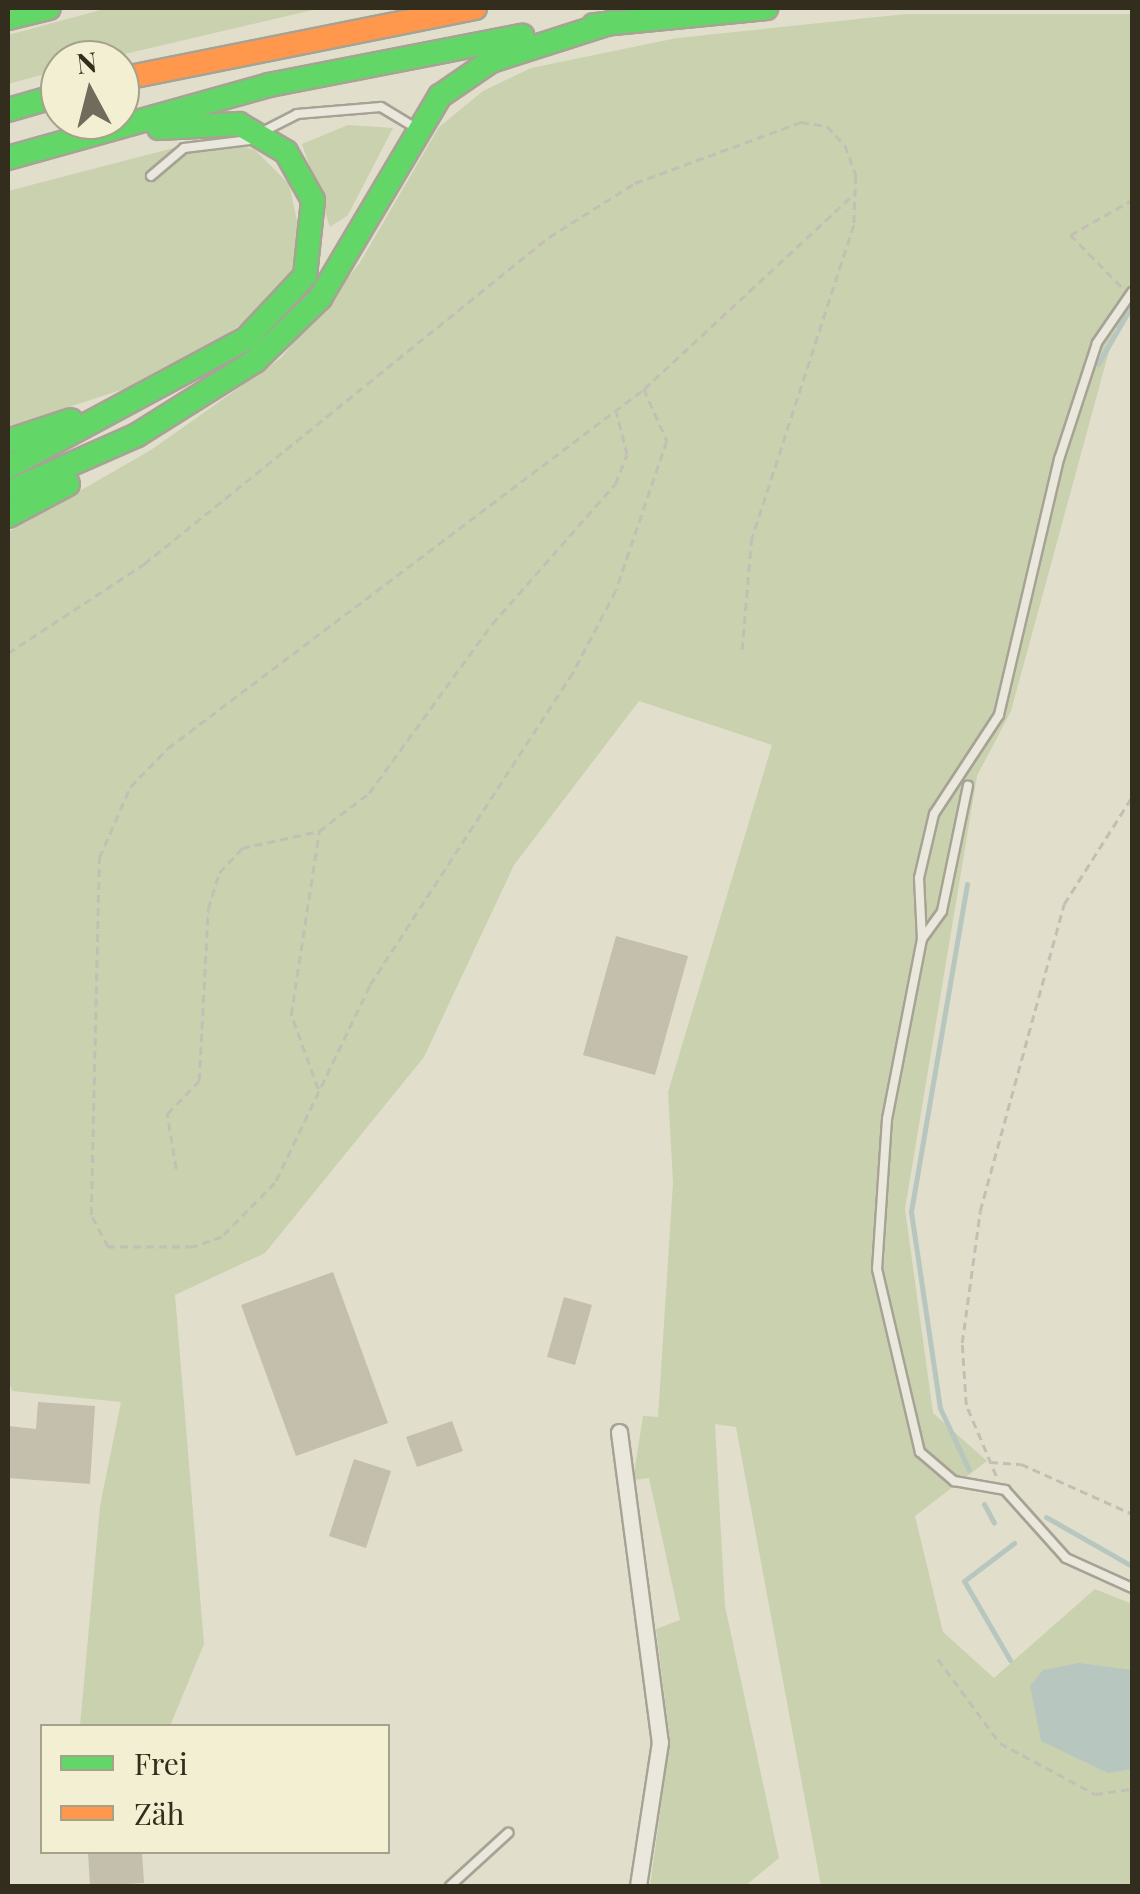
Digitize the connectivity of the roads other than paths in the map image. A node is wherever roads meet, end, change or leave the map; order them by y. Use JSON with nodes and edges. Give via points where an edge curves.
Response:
{"nodes":[{"id":1,"x":49,"y":8,"type":"edge"},
{"id":2,"x":474,"y":8,"type":"edge"},
{"id":3,"x":766,"y":8,"type":"edge"},
{"id":4,"x":8,"y":18,"type":"edge"},
{"id":5,"x":613,"y":22,"type":"junction"},
{"id":6,"x":140,"y":75,"type":"edge"},
{"id":7,"x":40,"y":101,"type":"edge"},
{"id":8,"x":8,"y":110,"type":"edge"},
{"id":9,"x":140,"y":119,"type":"edge"},
{"id":10,"x":140,"y":125,"type":"edge"},
{"id":11,"x":414,"y":127,"type":"junction"},
{"id":12,"x":264,"y":132,"type":"junction"},
{"id":13,"x":67,"y":140,"type":"edge"},
{"id":14,"x":8,"y":158,"type":"edge"},
{"id":15,"x":151,"y":176,"type":"dead end"},
{"id":16,"x":1131,"y":294,"type":"edge"},
{"id":17,"x":139,"y":396,"type":"junction"},
{"id":18,"x":147,"y":430,"type":"junction"},
{"id":19,"x":8,"y":442,"type":"edge"},
{"id":20,"x":8,"y":468,"type":"edge"},
{"id":21,"x":8,"y":492,"type":"edge"},
{"id":22,"x":8,"y":516,"type":"edge"},
{"id":23,"x":968,"y":786,"type":"dead end"},
{"id":24,"x":922,"y":939,"type":"junction"},
{"id":25,"x":619,"y":1432,"type":"dead end"},
{"id":26,"x":1132,"y":1588,"type":"edge"},
{"id":27,"x":508,"y":1833,"type":"dead end"},
{"id":28,"x":450,"y":1886,"type":"edge"},
{"id":29,"x":638,"y":1886,"type":"edge"}],
"edges":[{"from":1,"to":4,"type":"highway"},
{"from":2,"to":6,"type":"highway"},
{"from":3,"to":5,"type":"highway"},
{"from":5,"to":9,"type":"highway","via":[[305,76]]},
{"from":5,"to":11,"type":"highway","via":[[491,61]]},
{"from":7,"to":8,"type":"highway"},
{"from":10,"to":12,"type":"highway","via":[[217,122]]},
{"from":11,"to":12,"type":"lane","via":[[381,107],[298,114]]},
{"from":11,"to":18,"type":"highway","via":[[362,231],[302,320],[256,361]]},
{"from":12,"to":15,"type":"lane","via":[[184,148]]},
{"from":12,"to":17,"type":"highway","via":[[296,164],[313,200],[305,276],[246,339]]},
{"from":13,"to":14,"type":"highway"},
{"from":16,"to":24,"type":"lane","via":[[1097,343],[1060,459],[999,714],[934,814],[918,878]]},
{"from":17,"to":19,"type":"highway"},
{"from":17,"to":20,"type":"highway"},
{"from":18,"to":21,"type":"highway"},
{"from":18,"to":22,"type":"highway"},
{"from":23,"to":24,"type":"lane","via":[[942,912]]},
{"from":24,"to":26,"type":"lane","via":[[887,1119],[877,1269],[913,1440],[954,1481],[1004,1490],[1066,1558]]},
{"from":25,"to":29,"type":"street","via":[[660,1742]]},
{"from":27,"to":28,"type":"lane"}]}
